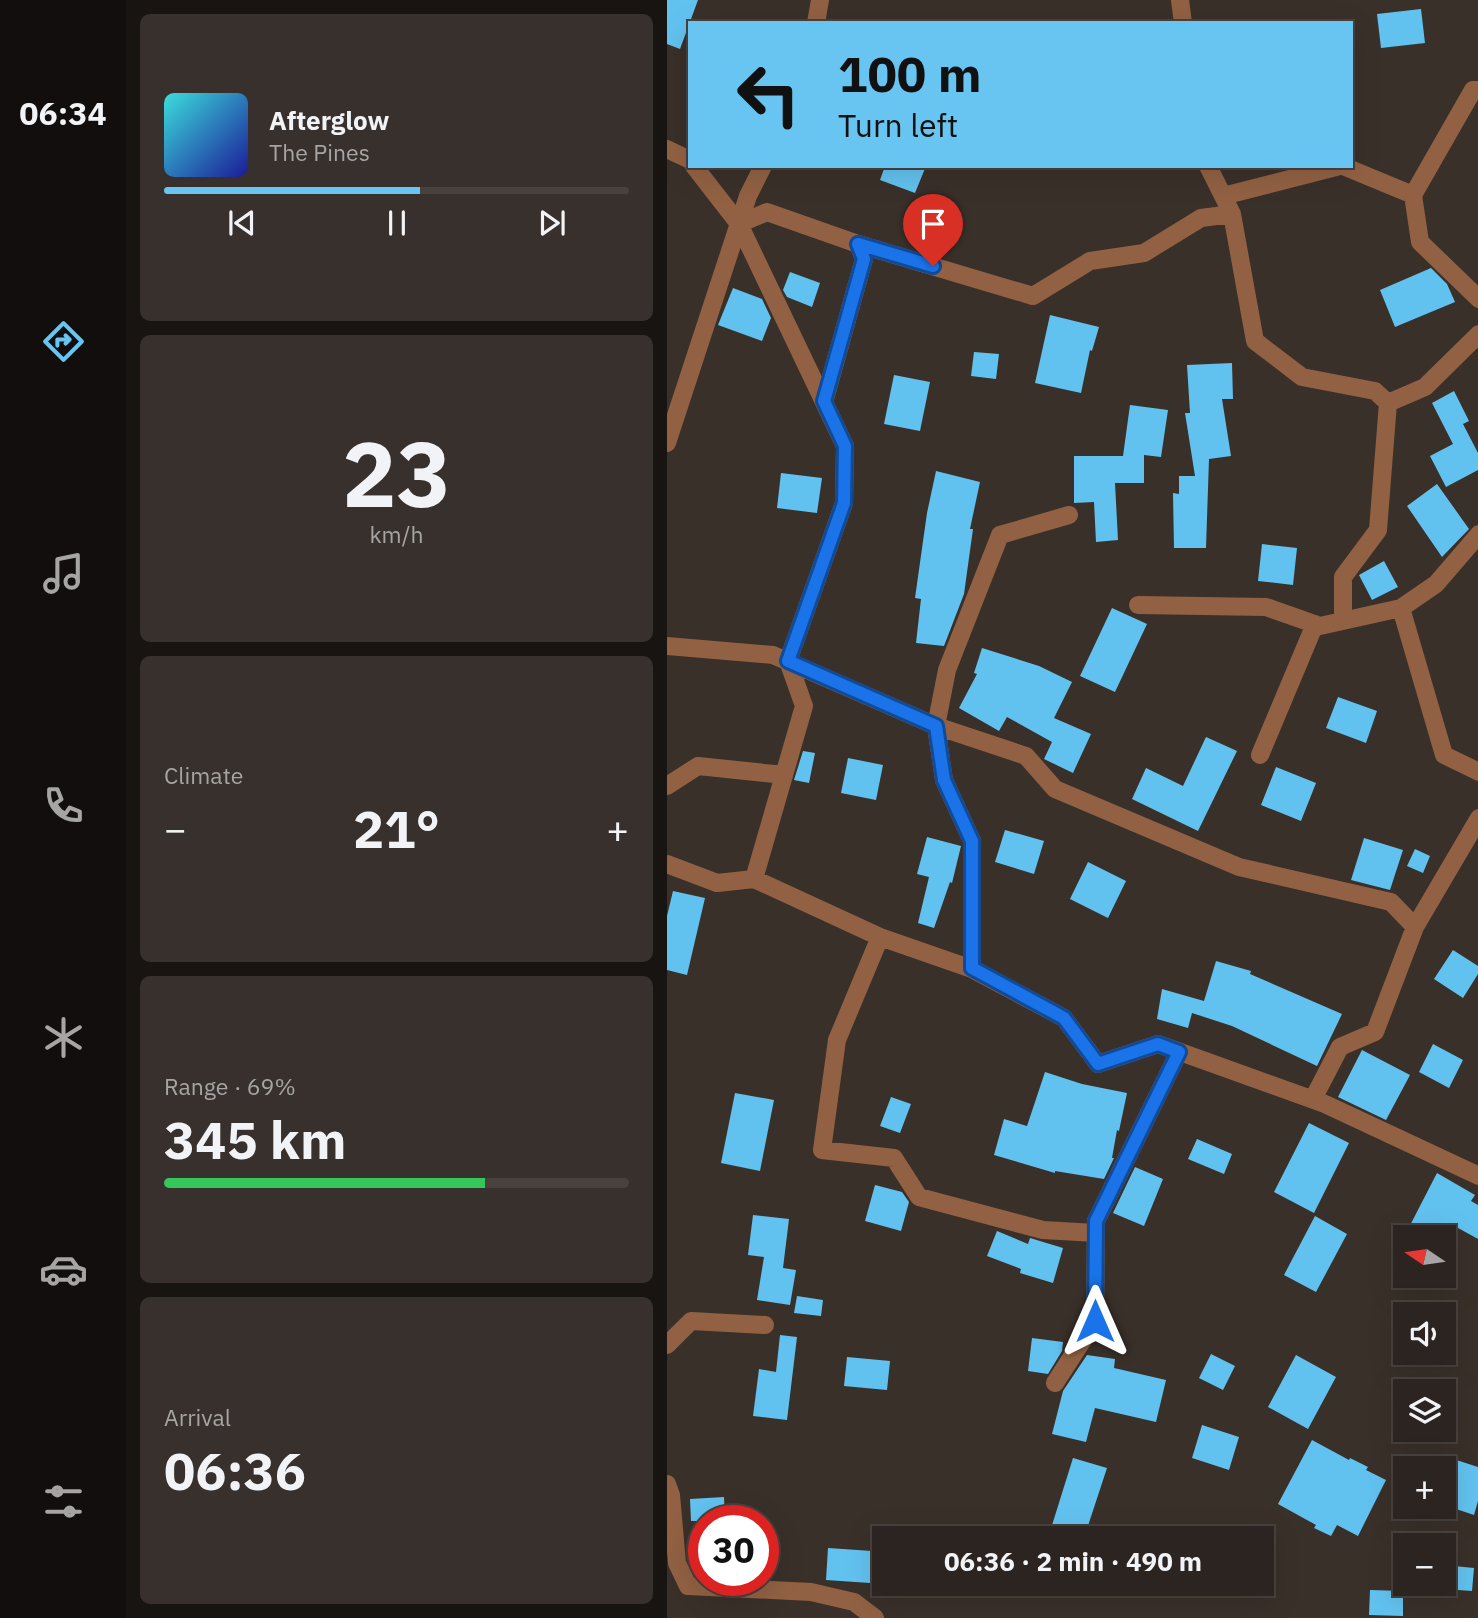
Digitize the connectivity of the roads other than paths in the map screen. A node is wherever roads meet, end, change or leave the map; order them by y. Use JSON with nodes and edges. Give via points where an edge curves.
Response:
{"nodes":[{"id":1,"x":1180,"y":0,"type":"edge"},
{"id":2,"x":814,"y":1,"type":"edge"},
{"id":3,"x":816,"y":21,"type":"edge"},
{"id":4,"x":1183,"y":21,"type":"edge"},
{"id":5,"x":1478,"y":90,"type":"edge"},
{"id":6,"x":667,"y":149,"type":"edge"},
{"id":7,"x":688,"y":159,"type":"edge"},
{"id":8,"x":696,"y":168,"type":"edge"},
{"id":9,"x":762,"y":168,"type":"edge"},
{"id":10,"x":1209,"y":168,"type":"edge"},
{"id":11,"x":1334,"y":168,"type":"edge"},
{"id":12,"x":1347,"y":168,"type":"edge"},
{"id":13,"x":1413,"y":195,"type":"junction"},
{"id":14,"x":1223,"y":196,"type":"junction"},
{"id":15,"x":1232,"y":214,"type":"junction"},
{"id":16,"x":739,"y":223,"type":"junction"},
{"id":17,"x":858,"y":244,"type":"junction"},
{"id":18,"x":1478,"y":299,"type":"edge"},
{"id":19,"x":1478,"y":334,"type":"edge"},
{"id":20,"x":824,"y":401,"type":"junction"},
{"id":21,"x":1388,"y":403,"type":"junction"},
{"id":22,"x":667,"y":443,"type":"edge"},
{"id":23,"x":1069,"y":515,"type":"dead end"},
{"id":24,"x":1478,"y":534,"type":"edge"},
{"id":25,"x":1138,"y":605,"type":"dead end"},
{"id":26,"x":1401,"y":608,"type":"junction"},
{"id":27,"x":1343,"y":621,"type":"junction"},
{"id":28,"x":1315,"y":624,"type":"junction"},
{"id":29,"x":667,"y":646,"type":"edge"},
{"id":30,"x":788,"y":661,"type":"junction"},
{"id":31,"x":936,"y":726,"type":"junction"},
{"id":32,"x":1260,"y":755,"type":"dead end"},
{"id":33,"x":1478,"y":772,"type":"edge"},
{"id":34,"x":784,"y":775,"type":"junction"},
{"id":35,"x":667,"y":786,"type":"edge"},
{"id":36,"x":1478,"y":818,"type":"edge"},
{"id":37,"x":667,"y":864,"type":"edge"},
{"id":38,"x":754,"y":879,"type":"junction"},
{"id":39,"x":1415,"y":927,"type":"junction"},
{"id":40,"x":880,"y":937,"type":"junction"},
{"id":41,"x":972,"y":968,"type":"junction"},
{"id":42,"x":1179,"y":1052,"type":"junction"},
{"id":43,"x":1313,"y":1100,"type":"junction"},
{"id":44,"x":1478,"y":1176,"type":"edge"},
{"id":45,"x":1096,"y":1233,"type":"junction"},
{"id":46,"x":765,"y":1325,"type":"dead end"},
{"id":47,"x":667,"y":1345,"type":"edge"},
{"id":48,"x":1055,"y":1383,"type":"dead end"},
{"id":49,"x":667,"y":1484,"type":"edge"},
{"id":50,"x":875,"y":1618,"type":"edge"}],
"edges":[{"from":1,"to":4,"type":"street"},
{"from":2,"to":3,"type":"street"},
{"from":5,"to":13,"type":"street","via":[[1473,90]]},
{"from":6,"to":7,"type":"street"},
{"from":8,"to":16,"type":"street"},
{"from":9,"to":16,"type":"street"},
{"from":10,"to":14,"type":"street"},
{"from":11,"to":14,"type":"street"},
{"from":12,"to":13,"type":"street"},
{"from":13,"to":18,"type":"street","via":[[1420,242]]},
{"from":14,"to":15,"type":"street"},
{"from":15,"to":17,"type":"street","via":[[1201,218],[1144,253],[1090,261],[1033,296]]},
{"from":15,"to":21,"type":"street","via":[[1255,341],[1302,377],[1375,391]]},
{"from":16,"to":17,"type":"street","via":[[767,212]]},
{"from":16,"to":20,"type":"street"},
{"from":16,"to":22,"type":"street"},
{"from":17,"to":20,"type":"street","via":[[864,259]]},
{"from":19,"to":21,"type":"street","via":[[1425,387]]},
{"from":20,"to":30,"type":"street","via":[[845,446],[844,503]]},
{"from":21,"to":27,"type":"street","via":[[1377,530],[1343,577]]},
{"from":23,"to":31,"type":"street","via":[[1000,535],[947,670]]},
{"from":24,"to":26,"type":"street","via":[[1436,583]]},
{"from":25,"to":28,"type":"street","via":[[1266,607]]},
{"from":26,"to":27,"type":"street"},
{"from":26,"to":33,"type":"street","via":[[1445,755]]},
{"from":27,"to":28,"type":"street"},
{"from":28,"to":32,"type":"street"},
{"from":29,"to":30,"type":"street","via":[[773,655]]},
{"from":30,"to":31,"type":"street"},
{"from":30,"to":34,"type":"street","via":[[804,706]]},
{"from":31,"to":39,"type":"street","via":[[1026,756],[1055,789],[1239,867],[1391,902]]},
{"from":31,"to":41,"type":"street","via":[[944,780],[972,841]]},
{"from":34,"to":35,"type":"street","via":[[698,766]]},
{"from":34,"to":38,"type":"street"},
{"from":36,"to":39,"type":"street"},
{"from":37,"to":38,"type":"street","via":[[717,883]]},
{"from":38,"to":40,"type":"street"},
{"from":39,"to":43,"type":"street","via":[[1375,1032],[1340,1047]]},
{"from":40,"to":41,"type":"street"},
{"from":40,"to":45,"type":"street","via":[[837,1040],[822,1150],[894,1158],[920,1198],[1043,1230]]},
{"from":41,"to":42,"type":"street","via":[[1064,1018],[1098,1064],[1158,1044]]},
{"from":42,"to":43,"type":"street"},
{"from":42,"to":45,"type":"street","via":[[1096,1221]]},
{"from":43,"to":44,"type":"street"},
{"from":45,"to":48,"type":"street","via":[[1095,1321]]},
{"from":46,"to":47,"type":"street","via":[[691,1321]]},
{"from":49,"to":50,"type":"street","via":[[676,1563],[688,1586],[812,1592],[854,1602]]}]}
